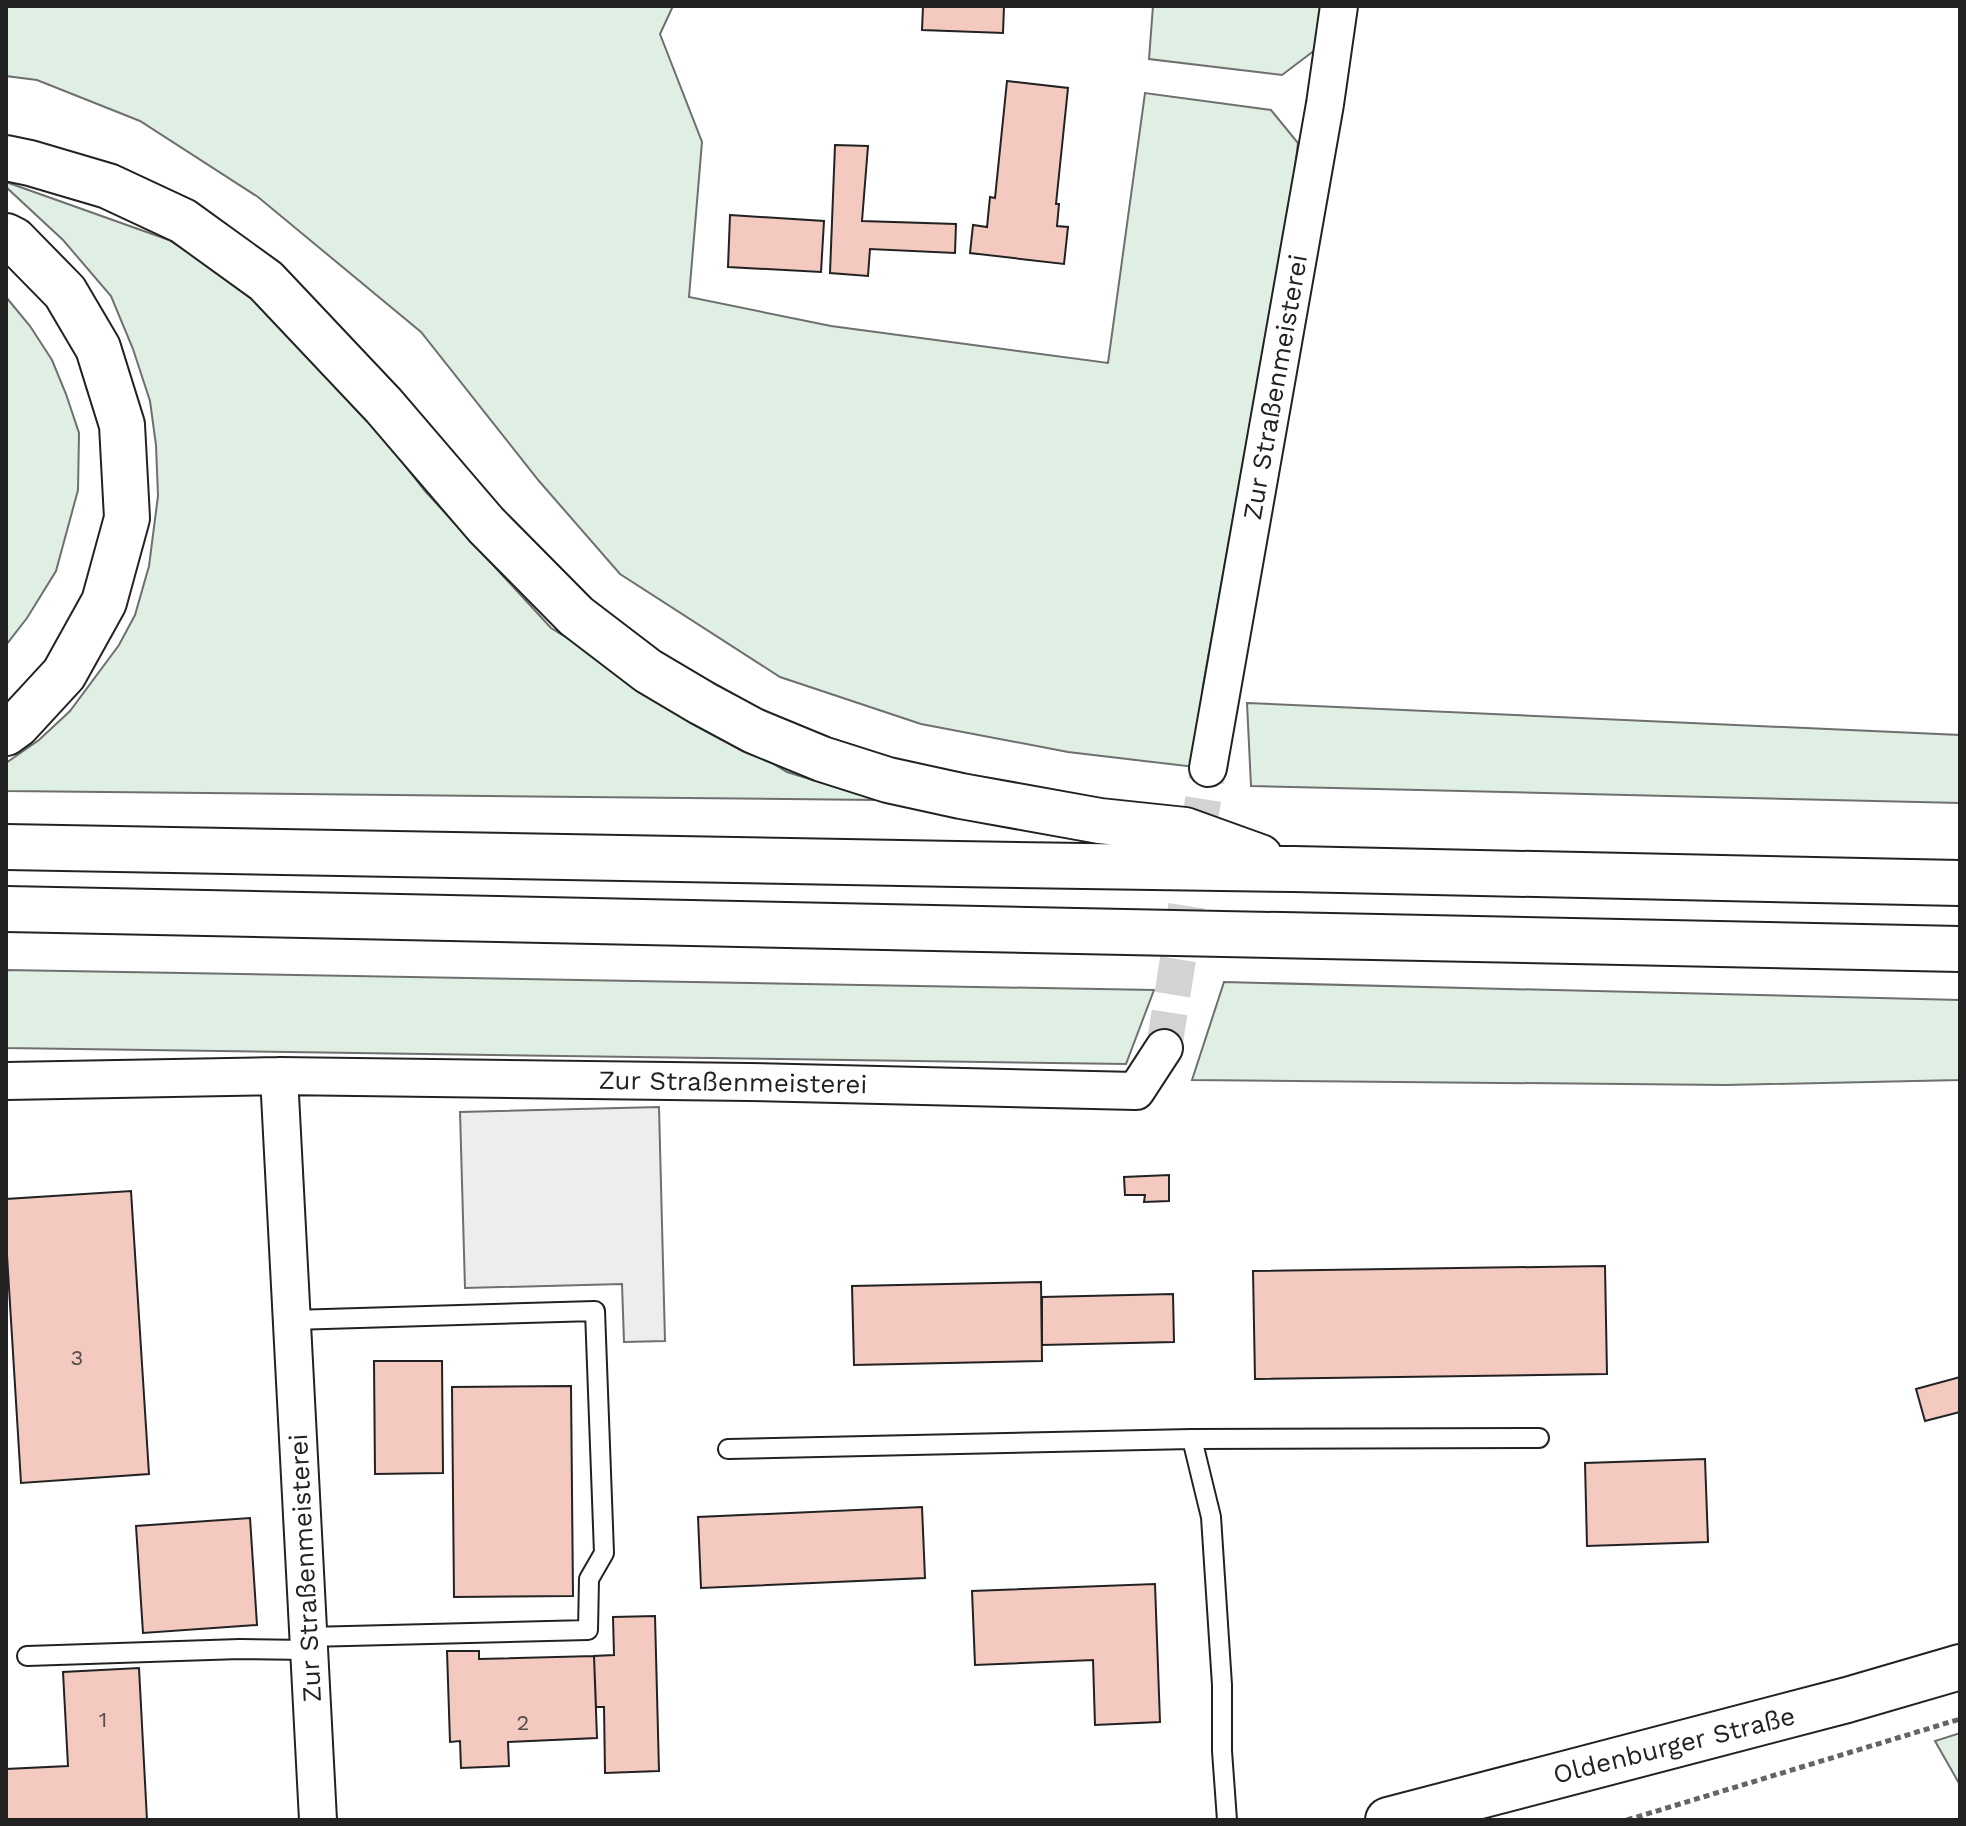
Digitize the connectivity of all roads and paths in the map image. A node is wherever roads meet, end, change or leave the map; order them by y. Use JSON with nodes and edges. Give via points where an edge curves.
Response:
{"nodes":[{"id":1,"x":1339,"y":6,"type":"edge"},
{"id":2,"x":6,"y":158,"type":"edge"},
{"id":3,"x":6,"y":236,"type":"edge"},
{"id":4,"x":6,"y":733,"type":"edge"},
{"id":5,"x":1208,"y":768,"type":"tunnel mouth"},
{"id":6,"x":6,"y":847,"type":"edge"},
{"id":7,"x":1293,"y":869,"type":"junction"},
{"id":8,"x":1960,"y":883,"type":"edge"},
{"id":9,"x":6,"y":909,"type":"edge"},
{"id":10,"x":1960,"y":949,"type":"edge"},
{"id":11,"x":1164,"y":1048,"type":"tunnel mouth"},
{"id":12,"x":279,"y":1076,"type":"junction"},
{"id":13,"x":6,"y":1081,"type":"edge"},
{"id":14,"x":292,"y":1320,"type":"junction"},
{"id":15,"x":1539,"y":1438,"type":"dead end"},
{"id":16,"x":1192,"y":1439,"type":"junction"},
{"id":17,"x":728,"y":1449,"type":"dead end"},
{"id":18,"x":309,"y":1644,"type":"junction"},
{"id":19,"x":27,"y":1656,"type":"dead end"},
{"id":20,"x":1960,"y":1667,"type":"edge"},
{"id":21,"x":1960,"y":1719,"type":"edge"},
{"id":22,"x":318,"y":1820,"type":"edge"},
{"id":23,"x":1227,"y":1820,"type":"edge"},
{"id":24,"x":1388,"y":1820,"type":"edge"},
{"id":25,"x":1627,"y":1820,"type":"edge"}],
"edges":[{"from":1,"to":5,"type":"street","name":"Zur Straßenmeisterei"},
{"from":2,"to":7,"type":"main road","via":[[108,186],[183,221],[266,281],[486,525],[576,616],[648,671],[702,703],[795,748],[888,780],[1100,821],[1185,830]]},
{"from":3,"to":4,"type":"main road","via":[[65,292],[98,348],[122,425],[127,518],[104,602],[64,674]]},
{"from":6,"to":7,"type":"main road"},
{"from":7,"to":8,"type":"main road"},
{"from":9,"to":10,"type":"main road"},
{"from":11,"to":12,"type":"street","name":"Zur Straßenmeisterei","via":[[1136,1091]]},
{"from":12,"to":13,"type":"street","name":"Zur Straßenmeisterei"},
{"from":12,"to":14,"type":"street","name":"Zur Straßenmeisterei"},
{"from":14,"to":18,"type":"street","name":"Zur Straßenmeisterei"},
{"from":14,"to":18,"type":"lane","via":[[595,1311],[604,1553],[589,1579],[588,1630]]},
{"from":15,"to":16,"type":"lane"},
{"from":16,"to":17,"type":"lane"},
{"from":16,"to":23,"type":"lane","via":[[1211,1517]]},
{"from":18,"to":19,"type":"lane"},
{"from":18,"to":22,"type":"street","name":"Zur Straßenmeisterei"},
{"from":20,"to":24,"type":"main road","name":"Oldenburger Straße"},
{"from":21,"to":25,"type":"path","name":"Oldenburger Straße"}]}
